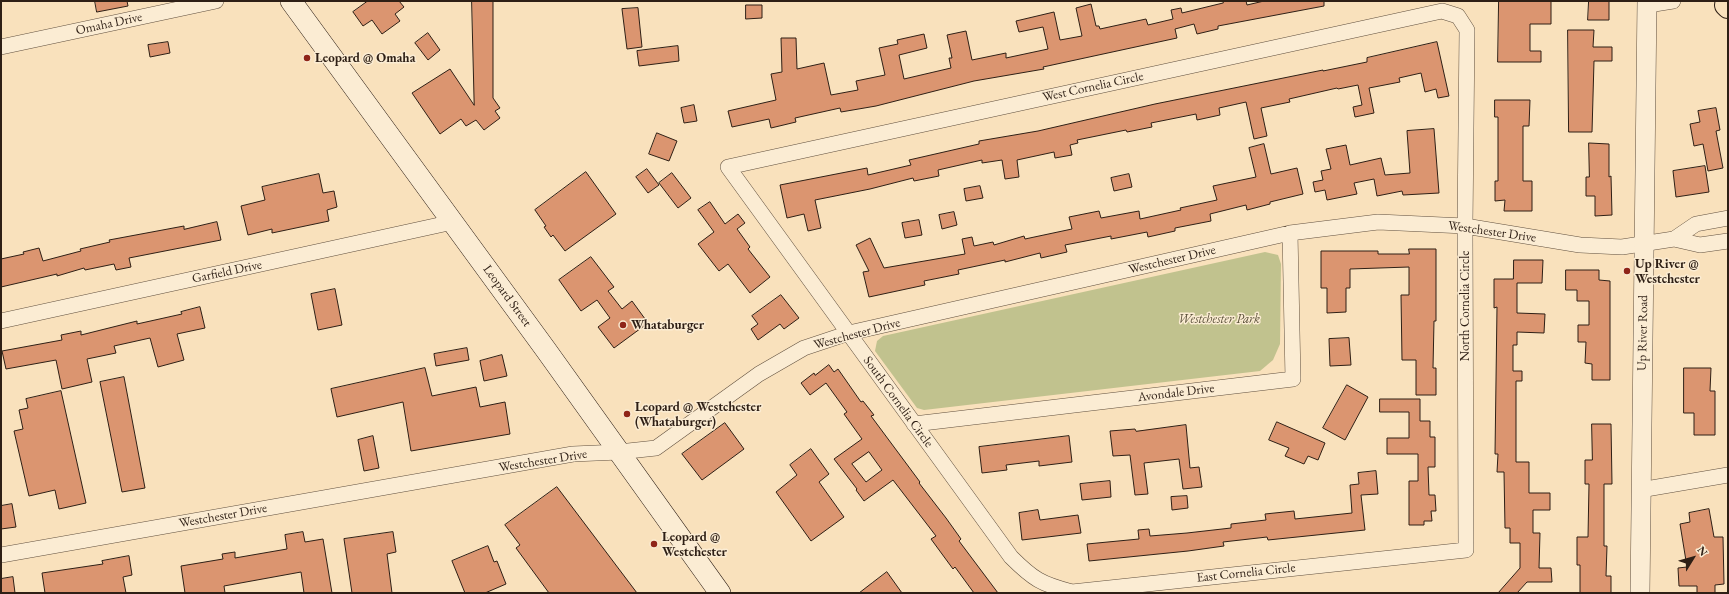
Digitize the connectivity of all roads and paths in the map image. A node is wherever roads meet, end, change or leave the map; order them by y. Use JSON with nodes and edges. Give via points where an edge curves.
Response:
{"nodes":[{"id":1,"x":216,"y":1,"type":"edge"},
{"id":2,"x":291,"y":1,"type":"edge"},
{"id":3,"x":1673,"y":1,"type":"edge"},
{"id":4,"x":1647,"y":3,"type":"edge"},
{"id":5,"x":1458,"y":16,"type":"joint"},
{"id":6,"x":1,"y":47,"type":"edge"},
{"id":7,"x":728,"y":166,"type":"joint"},
{"id":8,"x":1728,"y":218,"type":"edge"},
{"id":9,"x":453,"y":222,"type":"junction"},
{"id":10,"x":1465,"y":226,"type":"junction"},
{"id":11,"x":1290,"y":233,"type":"junction"},
{"id":12,"x":1674,"y":239,"type":"junction"},
{"id":13,"x":1728,"y":241,"type":"edge"},
{"id":14,"x":1645,"y":244,"type":"junction"},
{"id":15,"x":1,"y":321,"type":"edge"},
{"id":16,"x":849,"y":334,"type":"junction"},
{"id":17,"x":914,"y":424,"type":"junction"},
{"id":18,"x":619,"y":452,"type":"junction"},
{"id":19,"x":1728,"y":475,"type":"edge"},
{"id":20,"x":1640,"y":490,"type":"junction"},
{"id":21,"x":1466,"y":550,"type":"joint"},
{"id":22,"x":1,"y":555,"type":"edge"},
{"id":23,"x":1030,"y":576,"type":"joint"},
{"id":24,"x":720,"y":593,"type":"edge"},
{"id":25,"x":1640,"y":593,"type":"edge"}],
"edges":[{"from":1,"to":6,"type":"street","name":"Omaha Drive"},
{"from":2,"to":9,"type":"main road","name":"Leopard Street"},
{"from":3,"to":4,"type":"street"},
{"from":4,"to":14,"type":"street","name":"Up River Road"},
{"from":5,"to":7,"type":"street","name":"West Cornelia Circle","via":[[1442,11]]},
{"from":5,"to":10,"type":"street","name":"North Cornelia Circle","via":[[1467,30]]},
{"from":7,"to":16,"type":"street","name":"South Cornelia Circle"},
{"from":8,"to":12,"type":"street","via":[[1696,224]]},
{"from":9,"to":15,"type":"street","name":"Garfield Drive"},
{"from":9,"to":18,"type":"main road","name":"Leopard Street"},
{"from":10,"to":11,"type":"street","name":"Westchester Drive","via":[[1378,222]]},
{"from":10,"to":14,"type":"street","name":"Westchester Drive","via":[[1580,245],[1622,247]]},
{"from":10,"to":21,"type":"street","name":"North Cornelia Circle"},
{"from":11,"to":16,"type":"street","name":"Westchester Drive"},
{"from":11,"to":17,"type":"street","name":"Avondale Drive","via":[[1293,379]]},
{"from":12,"to":13,"type":"street","via":[[1700,246]]},
{"from":12,"to":14,"type":"street","name":"Westchester Drive"},
{"from":14,"to":20,"type":"street","name":"Up River Road"},
{"from":16,"to":17,"type":"street","name":"South Cornelia Circle"},
{"from":16,"to":18,"type":"street","name":"Westchester Drive","via":[[804,348],[759,374],[656,448]]},
{"from":17,"to":23,"type":"street","name":"South Cornelia Circle","via":[[1011,556]]},
{"from":18,"to":22,"type":"street","name":"Westchester Drive","via":[[573,454]]},
{"from":18,"to":24,"type":"main road","name":"Leopard Street"},
{"from":19,"to":20,"type":"street"},
{"from":20,"to":25,"type":"street","name":"Up River Road"},
{"from":21,"to":23,"type":"street","name":"East Cornelia Circle","via":[[1072,592],[1049,586]]}]}
